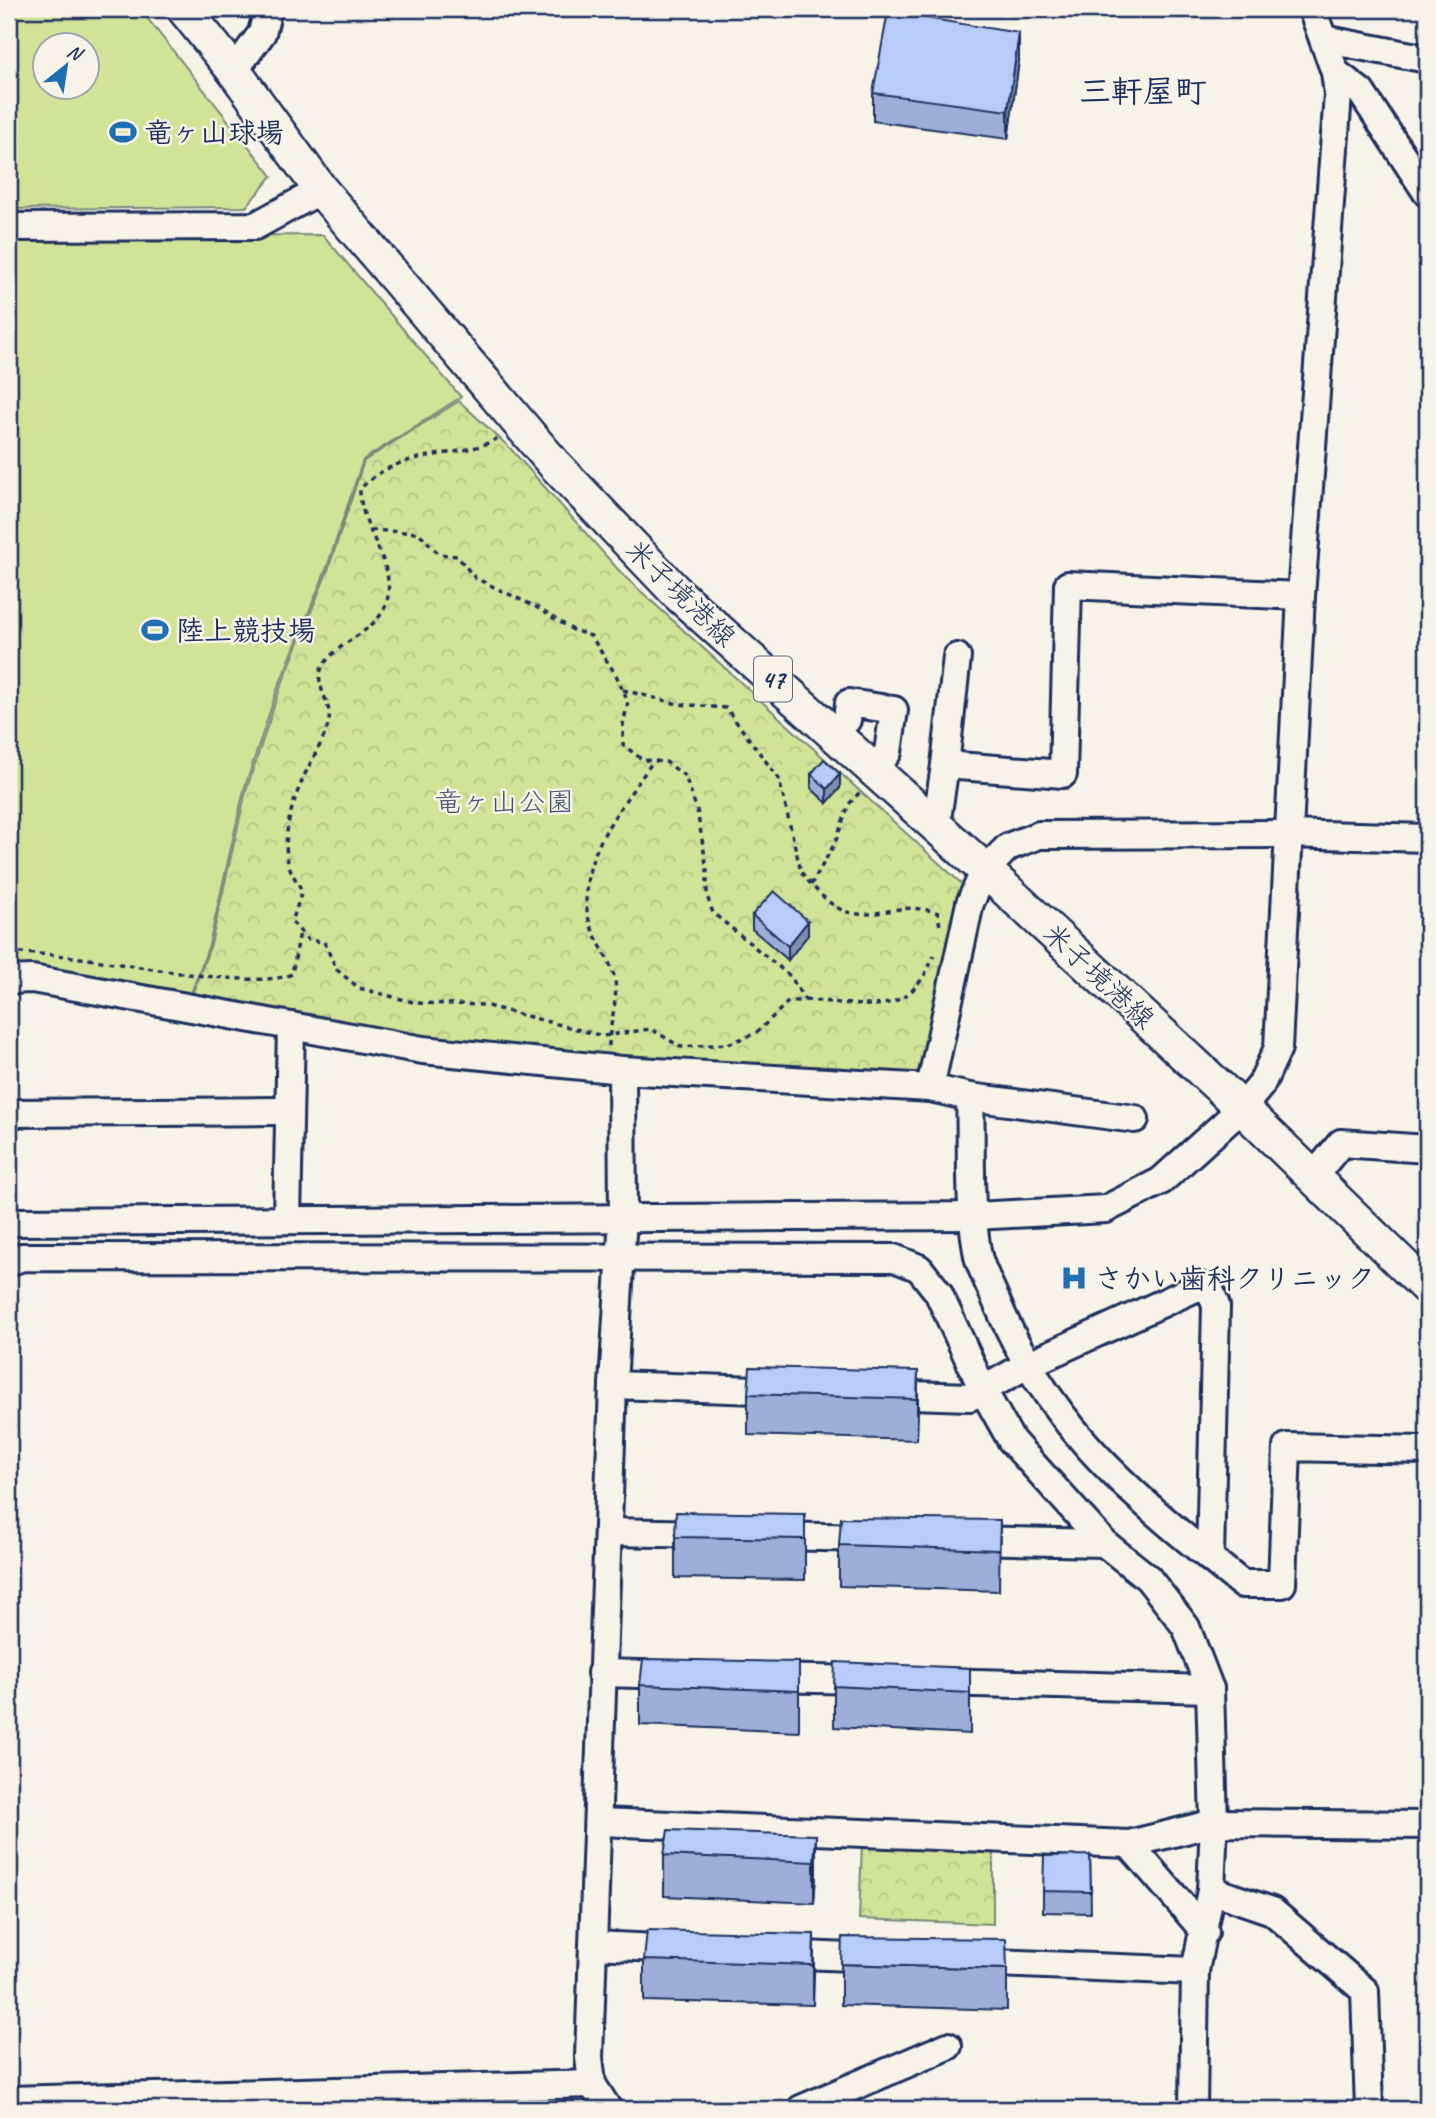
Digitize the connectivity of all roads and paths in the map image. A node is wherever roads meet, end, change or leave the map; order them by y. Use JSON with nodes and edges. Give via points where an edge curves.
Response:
{"nodes":[{"id":1,"x":184,"y":9,"type":"edge"},
{"id":2,"x":268,"y":9,"type":"edge"},
{"id":3,"x":1312,"y":9,"type":"edge"},
{"id":4,"x":1324,"y":39,"type":"junction"},
{"id":5,"x":1427,"y":59,"type":"edge"},
{"id":6,"x":234,"y":71,"type":"junction"},
{"id":7,"x":1335,"y":72,"type":"junction"},
{"id":8,"x":321,"y":190,"type":"junction"},
{"id":9,"x":1427,"y":193,"type":"edge"},
{"id":10,"x":9,"y":227,"type":"edge"},
{"id":11,"x":520,"y":424,"type":"junction"},
{"id":12,"x":371,"y":530,"type":"junction"},
{"id":13,"x":1301,"y":596,"type":"junction"},
{"id":14,"x":957,"y":657,"type":"dead end"},
{"id":15,"x":622,"y":690,"type":"junction"},
{"id":16,"x":833,"y":733,"type":"junction"},
{"id":17,"x":653,"y":761,"type":"junction"},
{"id":18,"x":945,"y":765,"type":"junction"},
{"id":19,"x":869,"y":779,"type":"junction"},
{"id":20,"x":936,"y":826,"type":"junction"},
{"id":21,"x":1287,"y":834,"type":"junction"},
{"id":22,"x":1427,"y":838,"type":"edge"},
{"id":23,"x":985,"y":870,"type":"junction"},
{"id":24,"x":811,"y":885,"type":"junction"},
{"id":25,"x":300,"y":932,"type":"junction"},
{"id":26,"x":939,"y":935,"type":"dead end"},
{"id":27,"x":937,"y":944,"type":"dead end"},
{"id":28,"x":9,"y":952,"type":"edge"},
{"id":29,"x":9,"y":980,"type":"edge"},
{"id":30,"x":805,"y":1000,"type":"junction"},
{"id":31,"x":291,"y":1026,"type":"junction"},
{"id":32,"x":609,"y":1035,"type":"junction"},
{"id":33,"x":615,"y":1069,"type":"junction"},
{"id":34,"x":930,"y":1088,"type":"junction"},
{"id":35,"x":970,"y":1097,"type":"junction"},
{"id":36,"x":1242,"y":1108,"type":"junction"},
{"id":37,"x":288,"y":1111,"type":"junction"},
{"id":38,"x":9,"y":1112,"type":"edge"},
{"id":39,"x":1135,"y":1119,"type":"dead end"},
{"id":40,"x":1427,"y":1149,"type":"edge"},
{"id":41,"x":1313,"y":1177,"type":"junction"},
{"id":42,"x":974,"y":1216,"type":"junction"},
{"id":43,"x":623,"y":1217,"type":"junction"},
{"id":44,"x":287,"y":1219,"type":"junction"},
{"id":45,"x":9,"y":1222,"type":"edge"},
{"id":46,"x":621,"y":1257,"type":"junction"},
{"id":47,"x":9,"y":1262,"type":"edge"},
{"id":48,"x":1427,"y":1288,"type":"edge"},
{"id":49,"x":1027,"y":1365,"type":"junction"},
{"id":50,"x":613,"y":1385,"type":"junction"},
{"id":51,"x":983,"y":1390,"type":"junction"},
{"id":52,"x":805,"y":1391,"type":"edge"},
{"id":53,"x":860,"y":1393,"type":"edge"},
{"id":54,"x":1427,"y":1450,"type":"edge"},
{"id":55,"x":608,"y":1532,"type":"junction"},
{"id":56,"x":897,"y":1538,"type":"edge"},
{"id":57,"x":939,"y":1539,"type":"edge"},
{"id":58,"x":1104,"y":1543,"type":"junction"},
{"id":59,"x":1210,"y":1558,"type":"junction"},
{"id":60,"x":601,"y":1673,"type":"junction"},
{"id":61,"x":698,"y":1676,"type":"edge"},
{"id":62,"x":739,"y":1677,"type":"edge"},
{"id":63,"x":1210,"y":1689,"type":"junction"},
{"id":64,"x":600,"y":1822,"type":"junction"},
{"id":65,"x":1214,"y":1823,"type":"junction"},
{"id":66,"x":1427,"y":1825,"type":"edge"},
{"id":67,"x":1129,"y":1844,"type":"junction"},
{"id":68,"x":1211,"y":1890,"type":"junction"},
{"id":69,"x":1205,"y":1932,"type":"junction"},
{"id":70,"x":593,"y":1945,"type":"junction"},
{"id":71,"x":701,"y":1950,"type":"edge"},
{"id":72,"x":755,"y":1953,"type":"edge"},
{"id":73,"x":905,"y":1959,"type":"edge"},
{"id":74,"x":946,"y":1961,"type":"edge"},
{"id":75,"x":1195,"y":1971,"type":"junction"},
{"id":76,"x":948,"y":2046,"type":"dead end"},
{"id":77,"x":592,"y":2084,"type":"junction"},
{"id":78,"x":9,"y":2100,"type":"edge"},
{"id":79,"x":608,"y":2109,"type":"edge"},
{"id":80,"x":801,"y":2109,"type":"edge"},
{"id":81,"x":1193,"y":2109,"type":"edge"},
{"id":82,"x":1369,"y":2109,"type":"edge"}],
"edges":[{"from":1,"to":6,"type":"main road","name":"米子境港線","number":"47"},
{"from":2,"to":6,"type":"street","via":[[262,33]]},
{"from":3,"to":4,"type":"street"},
{"from":4,"to":5,"type":"street"},
{"from":4,"to":7,"type":"street"},
{"from":6,"to":8,"type":"main road","name":"米子境港線","number":"47"},
{"from":7,"to":9,"type":"street","via":[[1361,92]]},
{"from":7,"to":13,"type":"street","via":[[1338,94]]},
{"from":8,"to":10,"type":"street","via":[[255,226]]},
{"from":8,"to":11,"type":"main road","name":"米子境港線","number":"47"},
{"from":11,"to":12,"type":"path","via":[[486,445],[410,460],[376,475],[360,489],[362,512]]},
{"from":11,"to":16,"type":"main road","name":"米子境港線","number":"47","via":[[678,594]]},
{"from":12,"to":15,"type":"path","via":[[419,533],[439,554],[457,556],[475,578],[590,636]]},
{"from":12,"to":25,"type":"path","via":[[388,599],[372,625],[322,666],[318,683],[329,721],[298,786],[286,848],[302,891],[292,922]]},
{"from":13,"to":18,"type":"street","via":[[1068,585],[1063,774]]},
{"from":13,"to":21,"type":"street"},
{"from":14,"to":18,"type":"street"},
{"from":15,"to":17,"type":"path","via":[[628,702],[624,745],[643,760]]},
{"from":15,"to":24,"type":"path","via":[[678,704],[726,708],[779,779],[801,872]]},
{"from":16,"to":19,"type":"main road","name":"米子境港線","number":"47"},
{"from":16,"to":19,"type":"street","via":[[847,720],[849,703],[894,710],[888,752]]},
{"from":17,"to":30,"type":"path","via":[[666,762],[685,776],[697,810],[713,913],[790,976]]},
{"from":17,"to":32,"type":"path","via":[[598,844],[588,884],[588,919],[608,957],[615,983]]},
{"from":18,"to":20,"type":"street"},
{"from":19,"to":20,"type":"main road","name":"米子境港線","number":"47"},
{"from":19,"to":24,"type":"path","via":[[849,804],[835,843]]},
{"from":20,"to":23,"type":"main road","name":"米子境港線","number":"47"},
{"from":21,"to":22,"type":"street"},
{"from":21,"to":23,"type":"street","via":[[1038,835],[1008,847]]},
{"from":21,"to":36,"type":"street","via":[[1278,1048],[1261,1085]]},
{"from":23,"to":34,"type":"street","via":[[970,902]]},
{"from":23,"to":36,"type":"main road","name":"米子境港線","number":"47"},
{"from":24,"to":26,"type":"path","via":[[852,914],[909,907],[938,913]]},
{"from":25,"to":28,"type":"path","via":[[292,974],[284,978],[230,978]]},
{"from":25,"to":32,"type":"path","via":[[308,940],[324,942],[337,970],[359,988],[417,1003],[484,1005]]},
{"from":27,"to":30,"type":"path","via":[[925,979],[902,1001]]},
{"from":29,"to":31,"type":"street","via":[[32,979]]},
{"from":30,"to":32,"type":"path","via":[[788,1002],[756,1033],[728,1044],[681,1047],[651,1029]]},
{"from":31,"to":33,"type":"street","via":[[423,1050]]},
{"from":31,"to":37,"type":"street"},
{"from":32,"to":33,"type":"path"},
{"from":33,"to":34,"type":"street"},
{"from":33,"to":43,"type":"street"},
{"from":34,"to":35,"type":"street"},
{"from":35,"to":39,"type":"street"},
{"from":35,"to":42,"type":"street"},
{"from":36,"to":41,"type":"main road","name":"米子境港線","number":"47"},
{"from":36,"to":42,"type":"street","via":[[1161,1181],[1106,1209]]},
{"from":37,"to":38,"type":"street"},
{"from":37,"to":44,"type":"street"},
{"from":40,"to":41,"type":"street","via":[[1341,1143]]},
{"from":41,"to":48,"type":"main road","name":"米子境港線","number":"47"},
{"from":42,"to":43,"type":"street"},
{"from":42,"to":49,"type":"street","via":[[979,1258]]},
{"from":43,"to":44,"type":"street"},
{"from":43,"to":46,"type":"street"},
{"from":44,"to":45,"type":"street"},
{"from":46,"to":47,"type":"street","via":[[22,1257]]},
{"from":46,"to":50,"type":"street"},
{"from":46,"to":51,"type":"street","via":[[894,1258],[919,1268],[938,1292]]},
{"from":49,"to":51,"type":"street"},
{"from":49,"to":59,"type":"street","via":[[1083,1443],[1136,1498]]},
{"from":49,"to":59,"type":"street","via":[[1200,1286],[1212,1292],[1216,1306]]},
{"from":50,"to":52,"type":"street"},
{"from":50,"to":55,"type":"street"},
{"from":51,"to":53,"type":"street","via":[[970,1397]]},
{"from":51,"to":58,"type":"street","via":[[1011,1440]]},
{"from":54,"to":59,"type":"street","via":[[1287,1447],[1282,1584],[1242,1584]]},
{"from":55,"to":56,"type":"street"},
{"from":55,"to":60,"type":"street"},
{"from":57,"to":58,"type":"street"},
{"from":58,"to":63,"type":"street","via":[[1148,1578],[1185,1627]]},
{"from":60,"to":61,"type":"street"},
{"from":60,"to":64,"type":"street"},
{"from":62,"to":63,"type":"street"},
{"from":63,"to":65,"type":"street"},
{"from":64,"to":67,"type":"street"},
{"from":64,"to":70,"type":"street"},
{"from":65,"to":66,"type":"street"},
{"from":65,"to":67,"type":"street"},
{"from":65,"to":68,"type":"street"},
{"from":67,"to":69,"type":"street"},
{"from":68,"to":69,"type":"street"},
{"from":68,"to":82,"type":"street","via":[[1272,1911],[1365,1991]]},
{"from":69,"to":75,"type":"street"},
{"from":70,"to":71,"type":"street"},
{"from":70,"to":77,"type":"street"},
{"from":72,"to":73,"type":"street"},
{"from":74,"to":75,"type":"street"},
{"from":75,"to":81,"type":"street"},
{"from":76,"to":80,"type":"street"},
{"from":77,"to":78,"type":"street"},
{"from":77,"to":79,"type":"street"}]}
